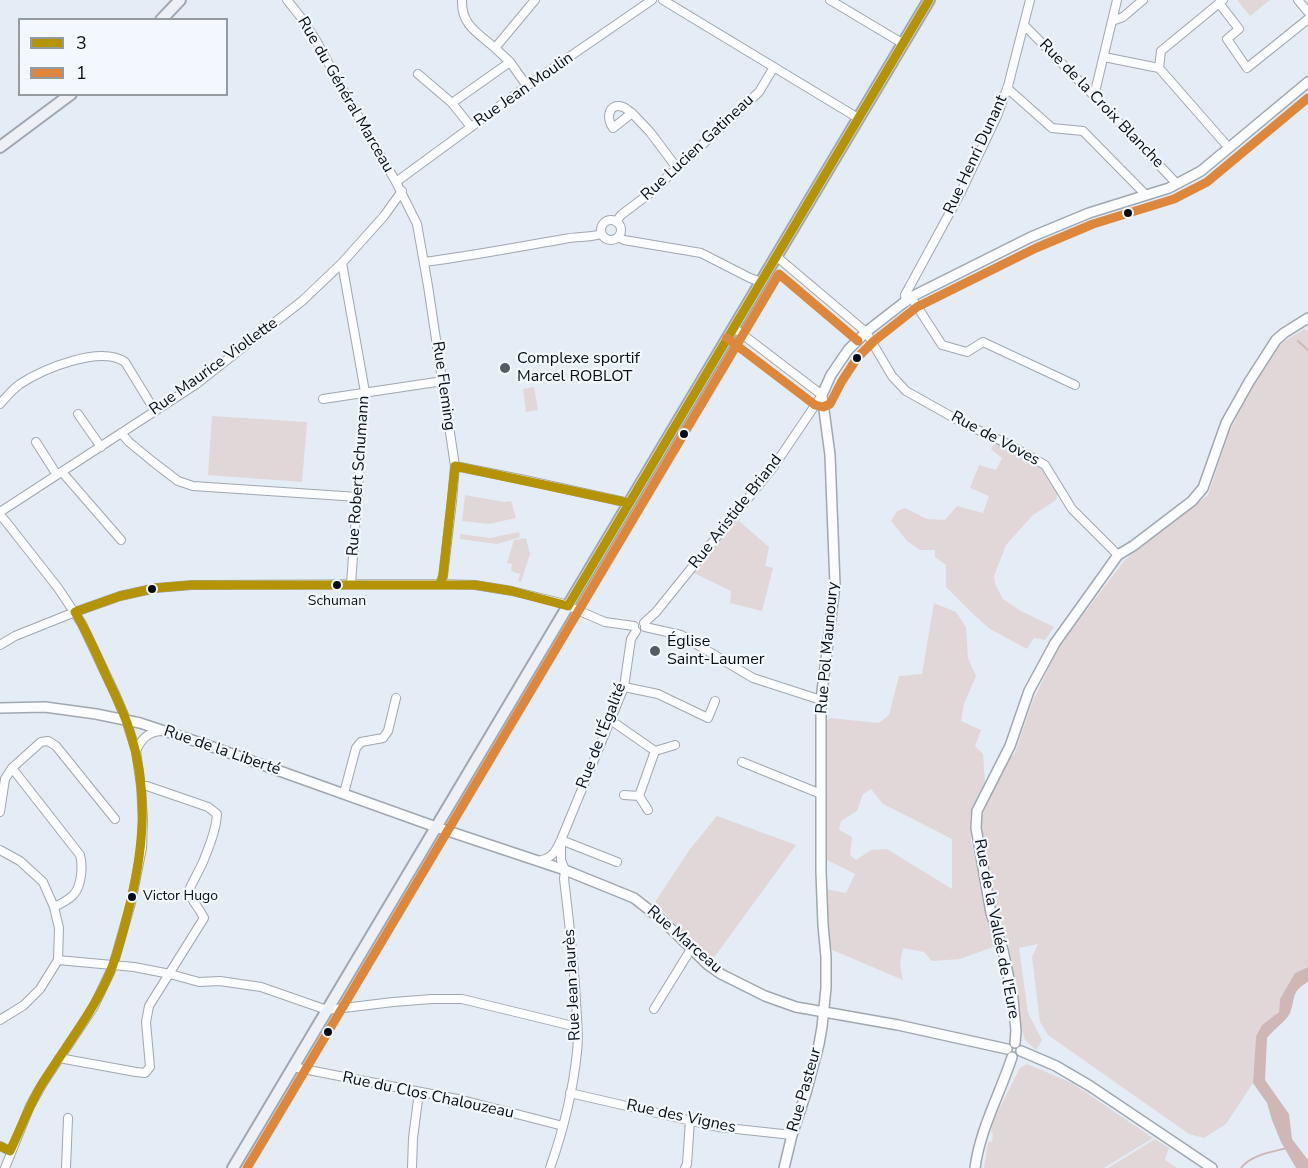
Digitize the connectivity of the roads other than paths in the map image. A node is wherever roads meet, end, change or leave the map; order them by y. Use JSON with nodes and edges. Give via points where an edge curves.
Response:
{"nodes":[{"id":1,"x":180,"y":0,"type":"edge"},
{"id":2,"x":287,"y":0,"type":"edge"},
{"id":3,"x":462,"y":0,"type":"edge"},
{"id":4,"x":535,"y":0,"type":"edge"},
{"id":5,"x":652,"y":0,"type":"edge"},
{"id":6,"x":663,"y":0,"type":"edge"},
{"id":7,"x":830,"y":0,"type":"edge"},
{"id":8,"x":929,"y":0,"type":"edge"},
{"id":9,"x":1030,"y":0,"type":"edge"},
{"id":10,"x":1117,"y":0,"type":"edge"},
{"id":11,"x":1143,"y":0,"type":"edge"},
{"id":12,"x":1298,"y":0,"type":"edge"},
{"id":13,"x":1221,"y":2,"type":"edge"},
{"id":14,"x":1308,"y":12,"type":"edge"},
{"id":15,"x":163,"y":18,"type":"edge"},
{"id":16,"x":1308,"y":19,"type":"edge"},
{"id":17,"x":1112,"y":21,"type":"junction"},
{"id":18,"x":1024,"y":26,"type":"junction"},
{"id":19,"x":902,"y":43,"type":"junction"},
{"id":20,"x":495,"y":48,"type":"junction"},
{"id":21,"x":1104,"y":57,"type":"junction"},
{"id":22,"x":510,"y":62,"type":"junction"},
{"id":23,"x":774,"y":67,"type":"junction"},
{"id":24,"x":1159,"y":68,"type":"junction"},
{"id":25,"x":418,"y":74,"type":"dead end"},
{"id":26,"x":1308,"y":82,"type":"edge"},
{"id":27,"x":527,"y":86,"type":"junction"},
{"id":28,"x":1007,"y":88,"type":"junction"},
{"id":29,"x":68,"y":96,"type":"edge"},
{"id":30,"x":1094,"y":96,"type":"junction"},
{"id":31,"x":452,"y":103,"type":"junction"},
{"id":32,"x":632,"y":113,"type":"dead end"},
{"id":33,"x":858,"y":118,"type":"junction"},
{"id":34,"x":471,"y":127,"type":"junction"},
{"id":35,"x":0,"y":147,"type":"edge"},
{"id":36,"x":1226,"y":150,"type":"junction"},
{"id":37,"x":677,"y":168,"type":"junction"},
{"id":38,"x":396,"y":182,"type":"junction"},
{"id":39,"x":1177,"y":184,"type":"junction"},
{"id":40,"x":402,"y":191,"type":"junction"},
{"id":41,"x":1146,"y":195,"type":"junction"},
{"id":42,"x":616,"y":222,"type":"junction"},
{"id":43,"x":601,"y":234,"type":"junction"},
{"id":44,"x":618,"y":237,"type":"junction"},
{"id":45,"x":776,"y":256,"type":"junction"},
{"id":46,"x":424,"y":262,"type":"junction"},
{"id":47,"x":342,"y":263,"type":"junction"},
{"id":48,"x":761,"y":282,"type":"junction"},
{"id":49,"x":909,"y":299,"type":"junction"},
{"id":50,"x":1308,"y":318,"type":"edge"},
{"id":51,"x":734,"y":328,"type":"junction"},
{"id":52,"x":866,"y":332,"type":"junction"},
{"id":53,"x":443,"y":381,"type":"junction"},
{"id":54,"x":1075,"y":385,"type":"dead end"},
{"id":55,"x":365,"y":392,"type":"junction"},
{"id":56,"x":822,"y":395,"type":"junction"},
{"id":57,"x":323,"y":399,"type":"dead end"},
{"id":58,"x":0,"y":404,"type":"edge"},
{"id":59,"x":155,"y":411,"type":"junction"},
{"id":60,"x":78,"y":414,"type":"dead end"},
{"id":61,"x":121,"y":434,"type":"junction"},
{"id":62,"x":36,"y":442,"type":"dead end"},
{"id":63,"x":100,"y":447,"type":"junction"},
{"id":64,"x":455,"y":466,"type":"junction"},
{"id":65,"x":59,"y":473,"type":"junction"},
{"id":66,"x":358,"y":497,"type":"junction"},
{"id":67,"x":629,"y":503,"type":"junction"},
{"id":68,"x":0,"y":514,"type":"edge"},
{"id":69,"x":122,"y":540,"type":"dead end"},
{"id":70,"x":1118,"y":555,"type":"junction"},
{"id":71,"x":351,"y":584,"type":"junction"},
{"id":72,"x":440,"y":584,"type":"junction"},
{"id":73,"x":568,"y":606,"type":"junction"},
{"id":74,"x":75,"y":612,"type":"junction"},
{"id":75,"x":644,"y":626,"type":"junction"},
{"id":76,"x":635,"y":629,"type":"junction"},
{"id":77,"x":0,"y":645,"type":"edge"},
{"id":78,"x":624,"y":687,"type":"junction"},
{"id":79,"x":396,"y":698,"type":"dead end"},
{"id":80,"x":821,"y":700,"type":"junction"},
{"id":81,"x":715,"y":701,"type":"dead end"},
{"id":82,"x":0,"y":708,"type":"edge"},
{"id":83,"x":609,"y":719,"type":"junction"},
{"id":84,"x":126,"y":720,"type":"junction"},
{"id":85,"x":164,"y":731,"type":"junction"},
{"id":86,"x":675,"y":745,"type":"dead end"},
{"id":87,"x":136,"y":751,"type":"junction"},
{"id":88,"x":655,"y":751,"type":"junction"},
{"id":89,"x":742,"y":762,"type":"dead end"},
{"id":90,"x":12,"y":768,"type":"junction"},
{"id":91,"x":141,"y":786,"type":"junction"},
{"id":92,"x":344,"y":793,"type":"junction"},
{"id":93,"x":821,"y":794,"type":"junction"},
{"id":94,"x":624,"y":795,"type":"dead end"},
{"id":95,"x":639,"y":796,"type":"junction"},
{"id":96,"x":648,"y":810,"type":"dead end"},
{"id":97,"x":0,"y":812,"type":"edge"},
{"id":98,"x":115,"y":819,"type":"dead end"},
{"id":99,"x":436,"y":827,"type":"junction"},
{"id":100,"x":561,"y":840,"type":"junction"},
{"id":101,"x":0,"y":850,"type":"edge"},
{"id":102,"x":537,"y":861,"type":"junction"},
{"id":103,"x":617,"y":862,"type":"dead end"},
{"id":104,"x":565,"y":870,"type":"junction"},
{"id":105,"x":54,"y":907,"type":"junction"},
{"id":106,"x":691,"y":949,"type":"junction"},
{"id":107,"x":58,"y":960,"type":"junction"},
{"id":108,"x":113,"y":966,"type":"junction"},
{"id":109,"x":170,"y":974,"type":"junction"},
{"id":110,"x":654,"y":1009,"type":"dead end"},
{"id":111,"x":327,"y":1010,"type":"junction"},
{"id":112,"x":824,"y":1012,"type":"junction"},
{"id":113,"x":0,"y":1020,"type":"edge"},
{"id":114,"x":577,"y":1027,"type":"junction"},
{"id":115,"x":1014,"y":1050,"type":"junction"},
{"id":116,"x":59,"y":1058,"type":"junction"},
{"id":117,"x":293,"y":1067,"type":"junction"},
{"id":118,"x":419,"y":1092,"type":"junction"},
{"id":119,"x":570,"y":1093,"type":"junction"},
{"id":120,"x":68,"y":1118,"type":"dead end"},
{"id":121,"x":690,"y":1120,"type":"junction"},
{"id":122,"x":563,"y":1126,"type":"junction"},
{"id":123,"x":792,"y":1135,"type":"junction"},
{"id":124,"x":0,"y":1146,"type":"edge"},
{"id":125,"x":10,"y":1151,"type":"junction"},
{"id":126,"x":4,"y":1168,"type":"edge"},
{"id":127,"x":66,"y":1168,"type":"edge"},
{"id":128,"x":233,"y":1168,"type":"edge"},
{"id":129,"x":412,"y":1168,"type":"edge"},
{"id":130,"x":550,"y":1168,"type":"edge"},
{"id":131,"x":685,"y":1168,"type":"edge"},
{"id":132,"x":784,"y":1168,"type":"edge"},
{"id":133,"x":975,"y":1168,"type":"edge"},
{"id":134,"x":1212,"y":1168,"type":"edge"}],
"edges":[{"from":1,"to":15,"type":"main road"},
{"from":2,"to":38,"type":"street","name":"Rue du Général Marceau","via":[[317,42]]},
{"from":3,"to":20,"type":"street","via":[[466,23]]},
{"from":4,"to":20,"type":"street"},
{"from":5,"to":27,"type":"street","name":"Rue Jean Moulin"},
{"from":6,"to":23,"type":"street"},
{"from":7,"to":19,"type":"street"},
{"from":8,"to":19,"type":"main road"},
{"from":9,"to":18,"type":"street","name":"Rue Henri Dunant"},
{"from":10,"to":17,"type":"street"},
{"from":11,"to":17,"type":"street"},
{"from":12,"to":14,"type":"street"},
{"from":13,"to":16,"type":"street","via":[[1239,29],[1227,39],[1247,68]]},
{"from":13,"to":24,"type":"street","via":[[1161,51]]},
{"from":17,"to":21,"type":"street"},
{"from":18,"to":28,"type":"street","name":"Rue Henri Dunant"},
{"from":18,"to":30,"type":"street","name":"Rue de la Croix Blanche"},
{"from":19,"to":33,"type":"main road"},
{"from":20,"to":22,"type":"street"},
{"from":21,"to":24,"type":"street"},
{"from":21,"to":30,"type":"street"},
{"from":22,"to":27,"type":"street"},
{"from":22,"to":31,"type":"street"},
{"from":23,"to":33,"type":"street"},
{"from":23,"to":37,"type":"street","name":"Rue Lucien Gatineau","via":[[759,92]]},
{"from":24,"to":36,"type":"street"},
{"from":25,"to":31,"type":"street"},
{"from":26,"to":36,"type":"street"},
{"from":27,"to":34,"type":"street","name":"Rue Jean Moulin"},
{"from":28,"to":41,"type":"street","via":[[1052,128],[1083,131]]},
{"from":28,"to":49,"type":"street","name":"Rue Henri Dunant","via":[[960,194],[905,295]]},
{"from":29,"to":35,"type":"main road"},
{"from":30,"to":39,"type":"street","name":"Rue de la Croix Blanche"},
{"from":31,"to":34,"type":"street"},
{"from":32,"to":37,"type":"street"},
{"from":33,"to":45,"type":"main road"},
{"from":34,"to":38,"type":"street","name":"Rue Jean Moulin"},
{"from":36,"to":39,"type":"street","via":[[1201,171]]},
{"from":37,"to":42,"type":"street","name":"Rue Lucien Gatineau"},
{"from":38,"to":40,"type":"street","name":"Rue du Général Marceau"},
{"from":39,"to":41,"type":"street"},
{"from":40,"to":46,"type":"street","name":"Rue Fleming","via":[[417,224]]},
{"from":40,"to":47,"type":"street","name":"Rue Maurice Viollette"},
{"from":41,"to":49,"type":"street","via":[[1031,237]]},
{"from":42,"to":43,"type":"street","via":[[604,222]]},
{"from":42,"to":44,"type":"street","via":[[621,228]]},
{"from":43,"to":44,"type":"street","via":[[609,240]]},
{"from":43,"to":46,"type":"street"},
{"from":44,"to":48,"type":"street","via":[[701,253]]},
{"from":45,"to":48,"type":"main road"},
{"from":45,"to":52,"type":"street","name":"Rue de Voves"},
{"from":46,"to":53,"type":"street","name":"Rue Fleming"},
{"from":47,"to":55,"type":"street","name":"Rue Robert Schumann"},
{"from":47,"to":59,"type":"street","name":"Rue Maurice Viollette","via":[[293,308],[195,385]]},
{"from":48,"to":51,"type":"main road"},
{"from":49,"to":52,"type":"street"},
{"from":49,"to":54,"type":"street","via":[[942,345],[967,352],[983,342]]},
{"from":50,"to":70,"type":"street","name":"Rue de la Vallée de l'Eure","via":[[1276,340],[1249,382],[1226,423],[1203,488],[1192,501]]},
{"from":51,"to":56,"type":"street"},
{"from":51,"to":67,"type":"main road"},
{"from":52,"to":56,"type":"street","via":[[838,363]]},
{"from":52,"to":70,"type":"street","name":"Rue de Voves","via":[[892,376],[906,391],[1045,465],[1072,509]]},
{"from":53,"to":55,"type":"street"},
{"from":53,"to":64,"type":"street","name":"Rue Fleming"},
{"from":55,"to":57,"type":"street"},
{"from":55,"to":66,"type":"street","name":"Rue Robert Schumann"},
{"from":56,"to":75,"type":"street","name":"Rue Aristide Briand","via":[[760,483]]},
{"from":56,"to":80,"type":"street","name":"Rue Pol Maunoury","via":[[830,455],[835,585]]},
{"from":58,"to":59,"type":"street","via":[[18,385],[47,370],[96,356],[110,356],[125,362]]},
{"from":59,"to":61,"type":"street","name":"Rue Maurice Viollette"},
{"from":60,"to":63,"type":"street"},
{"from":61,"to":63,"type":"street","name":"Rue Maurice Viollette"},
{"from":61,"to":66,"type":"street","via":[[178,481],[193,486]]},
{"from":62,"to":65,"type":"street"},
{"from":63,"to":65,"type":"street","name":"Rue Maurice Viollette"},
{"from":64,"to":67,"type":"street"},
{"from":64,"to":72,"type":"street","name":"Rue Fleming"},
{"from":65,"to":68,"type":"street","name":"Rue Maurice Viollette"},
{"from":65,"to":69,"type":"street"},
{"from":66,"to":71,"type":"street","name":"Rue Robert Schumann"},
{"from":67,"to":73,"type":"main road"},
{"from":68,"to":74,"type":"street"},
{"from":70,"to":115,"type":"street","name":"Rue de la Vallée de l'Eure","via":[[1055,643],[1029,691],[1010,746],[977,811],[976,828],[991,913],[1004,950],[1013,999]]},
{"from":71,"to":72,"type":"street"},
{"from":71,"to":74,"type":"street","via":[[156,588]]},
{"from":72,"to":73,"type":"street","via":[[512,591]]},
{"from":73,"to":76,"type":"street","via":[[605,622]]},
{"from":73,"to":99,"type":"main road"},
{"from":74,"to":77,"type":"street"},
{"from":74,"to":84,"type":"street"},
{"from":75,"to":76,"type":"street","via":[[642,632]]},
{"from":75,"to":80,"type":"street","via":[[681,635],[753,678]]},
{"from":76,"to":78,"type":"street","name":"Rue de l'Égalité"},
{"from":78,"to":81,"type":"street","via":[[658,694],[708,718]]},
{"from":78,"to":83,"type":"street","name":"Rue de l'Égalité"},
{"from":79,"to":92,"type":"street","via":[[383,738],[361,742],[356,748]]},
{"from":80,"to":93,"type":"street","name":"Rue Pol Maunoury"},
{"from":82,"to":84,"type":"street","name":"Rue de la Liberté","via":[[60,708]]},
{"from":83,"to":88,"type":"street"},
{"from":83,"to":100,"type":"street","name":"Rue de l'Égalité"},
{"from":84,"to":85,"type":"street","name":"Rue de la Liberté"},
{"from":84,"to":87,"type":"street"},
{"from":85,"to":87,"type":"street","via":[[146,736]]},
{"from":85,"to":92,"type":"street","name":"Rue de la Liberté"},
{"from":86,"to":88,"type":"street"},
{"from":87,"to":91,"type":"street"},
{"from":88,"to":95,"type":"street"},
{"from":89,"to":93,"type":"street"},
{"from":90,"to":97,"type":"street","via":[[4,779]]},
{"from":90,"to":98,"type":"street","via":[[40,742],[48,741]]},
{"from":90,"to":105,"type":"street","via":[[80,855],[80,886],[67,901]]},
{"from":91,"to":108,"type":"street","via":[[142,848]]},
{"from":91,"to":109,"type":"street","via":[[208,807],[217,814],[189,893],[204,918]]},
{"from":92,"to":99,"type":"street","name":"Rue de la Liberté"},
{"from":93,"to":112,"type":"street","name":"Rue Pol Maunoury"},
{"from":94,"to":95,"type":"street"},
{"from":95,"to":96,"type":"street"},
{"from":99,"to":102,"type":"street","name":"Rue Marceau"},
{"from":99,"to":111,"type":"main road"},
{"from":100,"to":102,"type":"street","name":"Rue de l'Égalité","via":[[548,859]]},
{"from":100,"to":103,"type":"street"},
{"from":100,"to":104,"type":"street","name":"Rue de l'Égalité"},
{"from":101,"to":105,"type":"street","via":[[20,861],[43,882]]},
{"from":102,"to":104,"type":"street","name":"Rue Marceau"},
{"from":104,"to":106,"type":"street","name":"Rue Marceau","via":[[634,898]]},
{"from":104,"to":114,"type":"street","name":"Rue Jean Jaurès"},
{"from":105,"to":107,"type":"street","via":[[59,928]]},
{"from":106,"to":110,"type":"street"},
{"from":106,"to":112,"type":"street","name":"Rue Marceau","via":[[721,974],[765,996]]},
{"from":107,"to":108,"type":"street"},
{"from":107,"to":113,"type":"street","via":[[24,1005]]},
{"from":108,"to":109,"type":"street"},
{"from":108,"to":116,"type":"street","via":[[93,1008]]},
{"from":109,"to":111,"type":"street","via":[[199,982],[261,987]]},
{"from":109,"to":116,"type":"street","via":[[149,1006],[146,1022],[150,1067],[145,1072]]},
{"from":111,"to":114,"type":"street","via":[[462,999]]},
{"from":111,"to":117,"type":"main road"},
{"from":112,"to":115,"type":"street","name":"Rue Marceau"},
{"from":112,"to":123,"type":"street","name":"Rue Pasteur","via":[[819,1044]]},
{"from":114,"to":119,"type":"street","name":"Rue Jean Jaurès"},
{"from":115,"to":133,"type":"street","name":"Rue de la Vallée de l'Eure","via":[[988,1117]]},
{"from":115,"to":134,"type":"street","name":"Rue Marceau","via":[[1077,1077]]},
{"from":116,"to":125,"type":"street","via":[[30,1106]]},
{"from":117,"to":118,"type":"street","name":"Rue du Clos Chalouzeau"},
{"from":117,"to":128,"type":"main road"},
{"from":118,"to":122,"type":"street","name":"Rue du Clos Chalouzeau"},
{"from":118,"to":129,"type":"street"},
{"from":119,"to":121,"type":"street","name":"Rue des Vignes"},
{"from":119,"to":122,"type":"street","name":"Rue Jean Jaurès"},
{"from":120,"to":127,"type":"street"},
{"from":121,"to":123,"type":"street","name":"Rue des Vignes"},
{"from":121,"to":131,"type":"street"},
{"from":122,"to":130,"type":"street","name":"Rue Jean Jaurès"},
{"from":123,"to":132,"type":"street","name":"Rue Pasteur"},
{"from":124,"to":125,"type":"street"},
{"from":125,"to":126,"type":"street"}]}
